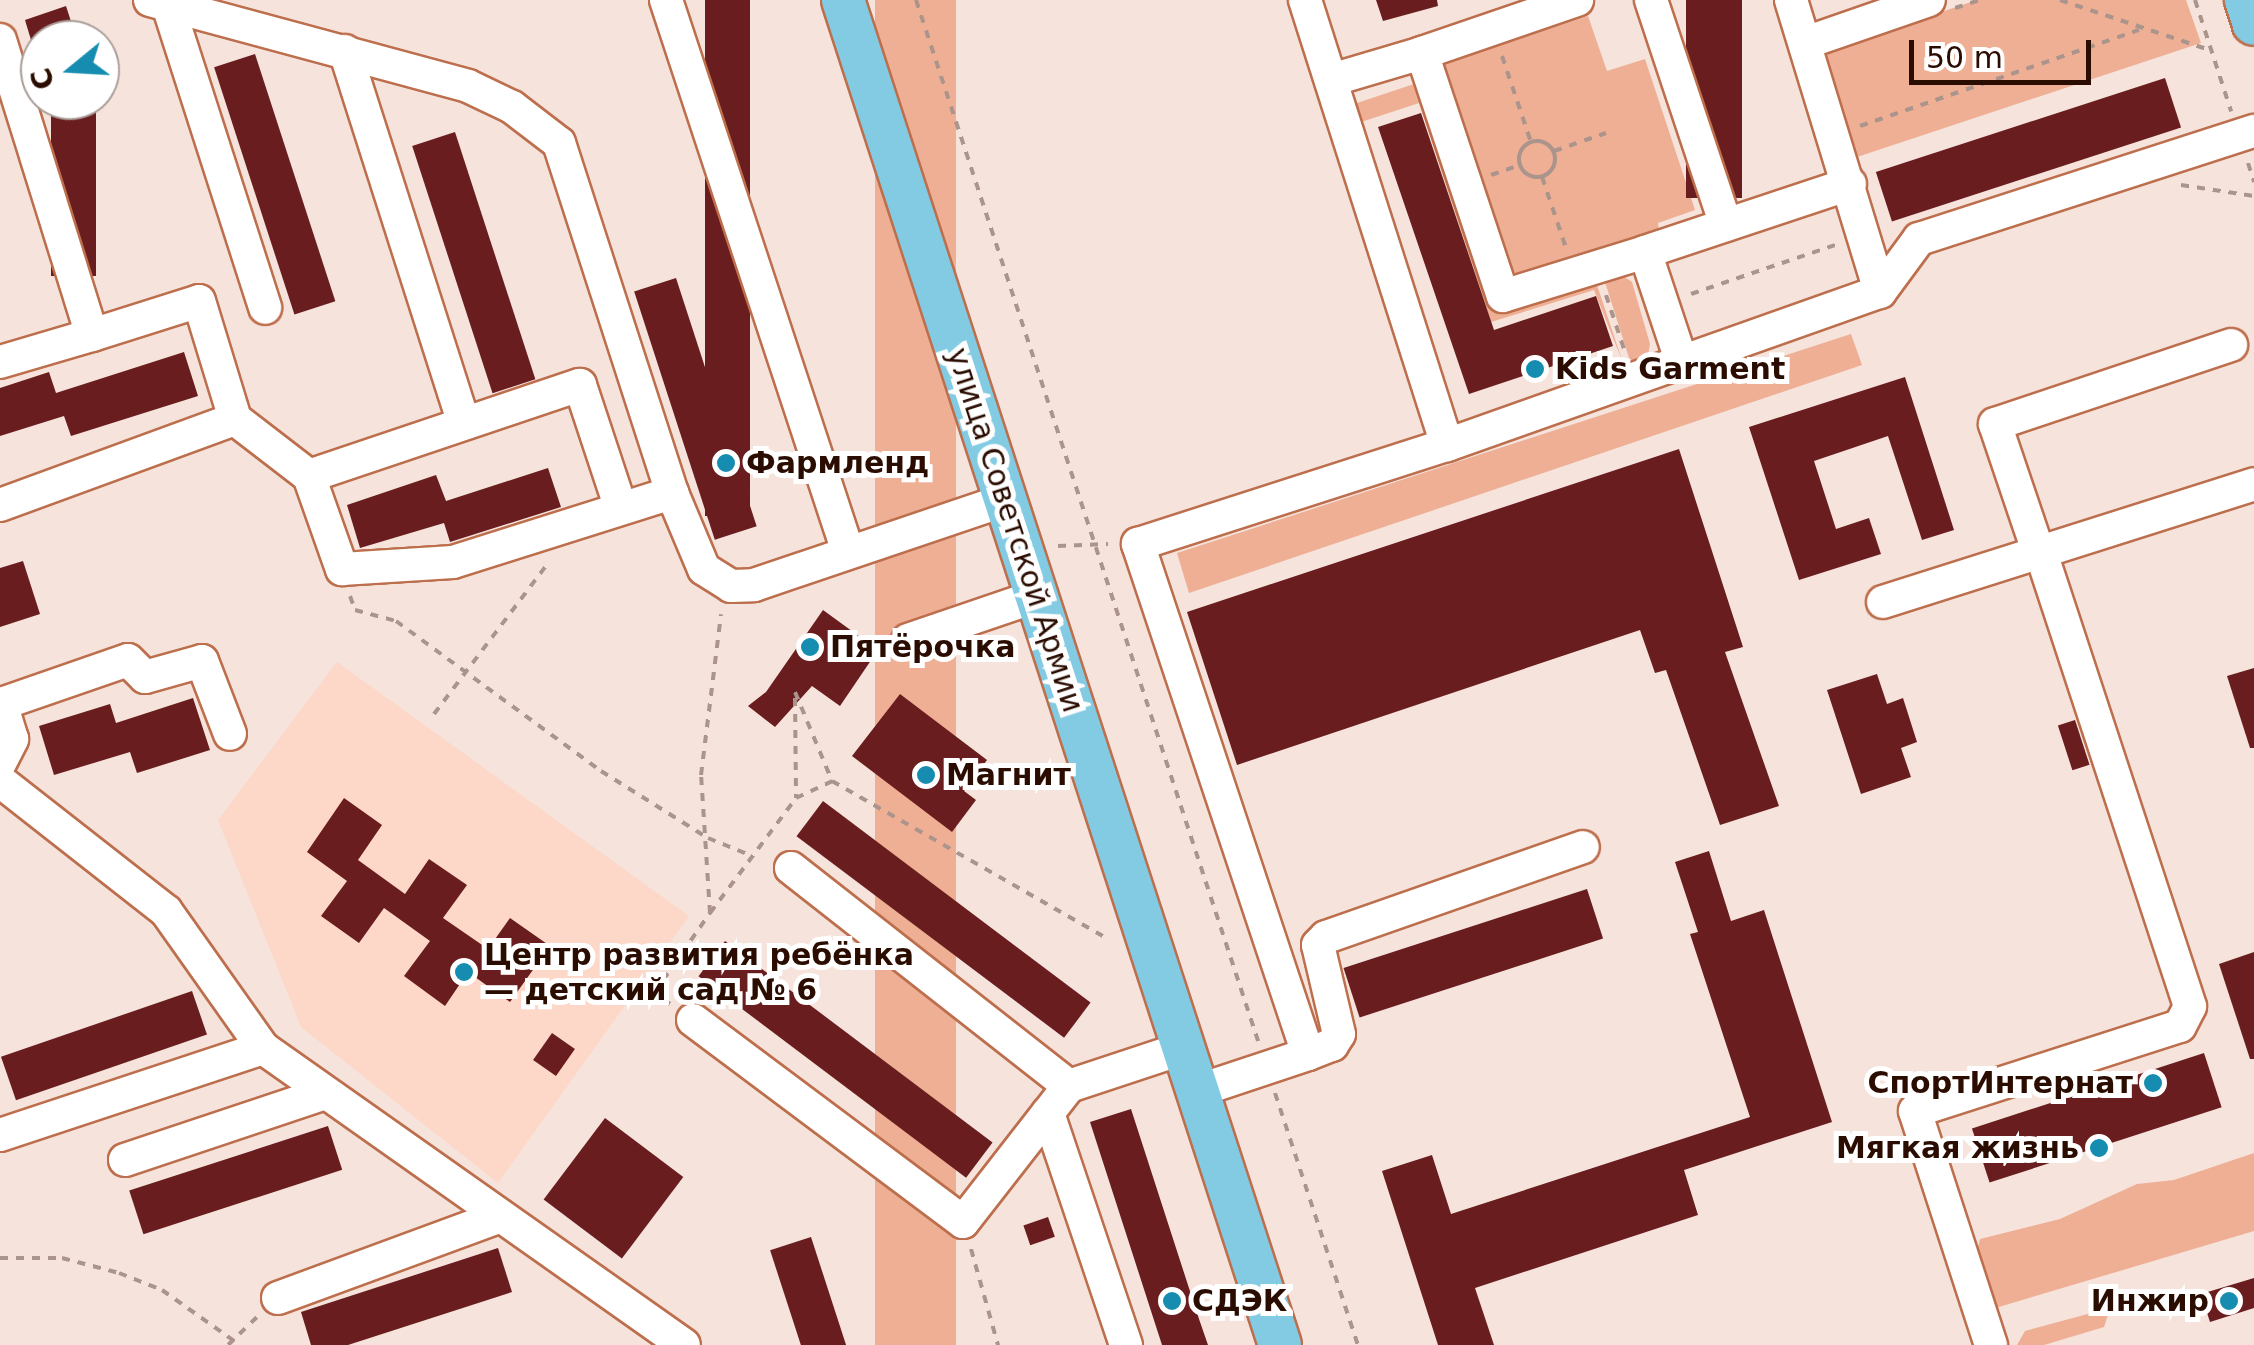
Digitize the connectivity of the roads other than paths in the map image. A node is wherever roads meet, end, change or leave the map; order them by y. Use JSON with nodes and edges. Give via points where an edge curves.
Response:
{"nodes":[{"id":1,"x":666,"y":0,"type":"edge"},
{"id":2,"x":843,"y":0,"type":"edge"},
{"id":3,"x":1305,"y":0,"type":"edge"},
{"id":4,"x":1577,"y":0,"type":"edge"},
{"id":5,"x":1651,"y":0,"type":"edge"},
{"id":6,"x":1791,"y":0,"type":"edge"},
{"id":7,"x":1928,"y":0,"type":"edge"},
{"id":8,"x":2246,"y":0,"type":"edge"},
{"id":9,"x":159,"y":2,"type":"edge"},
{"id":10,"x":2254,"y":24,"type":"edge"},
{"id":11,"x":0,"y":40,"type":"edge"},
{"id":12,"x":1805,"y":42,"type":"junction"},
{"id":13,"x":345,"y":51,"type":"junction"},
{"id":14,"x":1422,"y":54,"type":"junction"},
{"id":15,"x":1331,"y":80,"type":"junction"},
{"id":16,"x":2246,"y":134,"type":"edge"},
{"id":17,"x":1850,"y":184,"type":"junction"},
{"id":18,"x":1726,"y":224,"type":"junction"},
{"id":19,"x":1645,"y":252,"type":"junction"},
{"id":20,"x":1880,"y":292,"type":"junction"},
{"id":21,"x":265,"y":308,"type":"dead end"},
{"id":22,"x":92,"y":335,"type":"junction"},
{"id":23,"x":2231,"y":345,"type":"dead end"},
{"id":24,"x":0,"y":362,"type":"edge"},
{"id":25,"x":1683,"y":366,"type":"junction"},
{"id":26,"x":235,"y":419,"type":"junction"},
{"id":27,"x":464,"y":423,"type":"junction"},
{"id":28,"x":1447,"y":445,"type":"junction"},
{"id":29,"x":309,"y":476,"type":"junction"},
{"id":30,"x":2254,"y":484,"type":"edge"},
{"id":31,"x":672,"y":493,"type":"junction"},
{"id":32,"x":1006,"y":500,"type":"junction"},
{"id":33,"x":0,"y":505,"type":"edge"},
{"id":34,"x":620,"y":506,"type":"junction"},
{"id":35,"x":2039,"y":550,"type":"junction"},
{"id":36,"x":848,"y":552,"type":"junction"},
{"id":37,"x":1037,"y":596,"type":"junction"},
{"id":38,"x":1883,"y":602,"type":"dead end"},
{"id":39,"x":908,"y":640,"type":"dead end"},
{"id":40,"x":230,"y":734,"type":"dead end"},
{"id":41,"x":0,"y":763,"type":"edge"},
{"id":42,"x":0,"y":781,"type":"edge"},
{"id":43,"x":1583,"y":847,"type":"dead end"},
{"id":44,"x":791,"y":868,"type":"dead end"},
{"id":45,"x":694,"y":1020,"type":"dead end"},
{"id":46,"x":263,"y":1048,"type":"junction"},
{"id":47,"x":1184,"y":1048,"type":"junction"},
{"id":48,"x":1308,"y":1054,"type":"junction"},
{"id":49,"x":1069,"y":1086,"type":"junction"},
{"id":50,"x":1197,"y":1091,"type":"junction"},
{"id":51,"x":325,"y":1093,"type":"junction"},
{"id":52,"x":1048,"y":1113,"type":"junction"},
{"id":53,"x":0,"y":1135,"type":"edge"},
{"id":54,"x":126,"y":1160,"type":"dead end"},
{"id":55,"x":496,"y":1218,"type":"junction"},
{"id":56,"x":278,"y":1298,"type":"road end"},
{"id":57,"x":662,"y":1339,"type":"edge"},
{"id":58,"x":1126,"y":1345,"type":"edge"},
{"id":59,"x":1280,"y":1345,"type":"edge"},
{"id":60,"x":1991,"y":1345,"type":"edge"}],
"edges":[{"from":1,"to":36,"type":"lane"},
{"from":2,"to":32,"type":"main road","name":"улица Советской Армии"},
{"from":3,"to":15,"type":"lane"},
{"from":4,"to":14,"type":"lane"},
{"from":5,"to":18,"type":"lane"},
{"from":6,"to":12,"type":"lane"},
{"from":7,"to":12,"type":"lane"},
{"from":8,"to":10,"type":"main road"},
{"from":9,"to":13,"type":"lane"},
{"from":9,"to":21,"type":"lane"},
{"from":11,"to":22,"type":"lane"},
{"from":12,"to":17,"type":"lane"},
{"from":13,"to":27,"type":"lane"},
{"from":13,"to":31,"type":"lane","via":[[468,86],[512,106],[559,143]]},
{"from":14,"to":15,"type":"lane"},
{"from":14,"to":19,"type":"lane","via":[[1503,296],[1584,263]]},
{"from":15,"to":28,"type":"lane"},
{"from":16,"to":20,"type":"lane","via":[[1919,239]]},
{"from":17,"to":18,"type":"lane"},
{"from":17,"to":20,"type":"lane"},
{"from":18,"to":19,"type":"lane"},
{"from":19,"to":25,"type":"lane"},
{"from":20,"to":25,"type":"lane"},
{"from":22,"to":24,"type":"lane"},
{"from":22,"to":26,"type":"lane","via":[[198,301]]},
{"from":23,"to":35,"type":"lane","via":[[1995,424]]},
{"from":25,"to":28,"type":"lane"},
{"from":26,"to":29,"type":"lane"},
{"from":26,"to":33,"type":"lane"},
{"from":27,"to":29,"type":"lane"},
{"from":27,"to":34,"type":"lane","via":[[580,385]]},
{"from":28,"to":48,"type":"lane","via":[[1138,544]]},
{"from":29,"to":34,"type":"lane","via":[[342,569],[453,562]]},
{"from":30,"to":35,"type":"lane"},
{"from":31,"to":34,"type":"lane"},
{"from":31,"to":36,"type":"lane","via":[[690,548],[704,569],[731,586],[754,585]]},
{"from":32,"to":36,"type":"lane"},
{"from":32,"to":37,"type":"main road","name":"улица Советской Армии"},
{"from":35,"to":38,"type":"lane"},
{"from":35,"to":60,"type":"lane","via":[[2190,1006],[2180,1026],[1915,1111]]},
{"from":37,"to":39,"type":"lane"},
{"from":37,"to":47,"type":"main road","name":"улица Советской Армии"},
{"from":40,"to":41,"type":"lane","via":[[202,660],[145,678],[128,660],[1,704],[12,739]]},
{"from":42,"to":46,"type":"lane","via":[[166,911]]},
{"from":43,"to":48,"type":"lane","via":[[1326,937],[1318,945],[1339,1034],[1332,1045]]},
{"from":44,"to":49,"type":"lane"},
{"from":45,"to":52,"type":"lane","via":[[963,1222]]},
{"from":46,"to":51,"type":"lane"},
{"from":46,"to":53,"type":"lane"},
{"from":47,"to":49,"type":"lane"},
{"from":47,"to":50,"type":"main road","name":"улица Советской Армии"},
{"from":48,"to":50,"type":"lane"},
{"from":49,"to":52,"type":"lane"},
{"from":50,"to":59,"type":"main road","name":"улица Советской Армии"},
{"from":51,"to":54,"type":"lane"},
{"from":51,"to":55,"type":"lane"},
{"from":52,"to":58,"type":"lane"},
{"from":55,"to":56,"type":"lane"},
{"from":55,"to":57,"type":"lane"}]}
